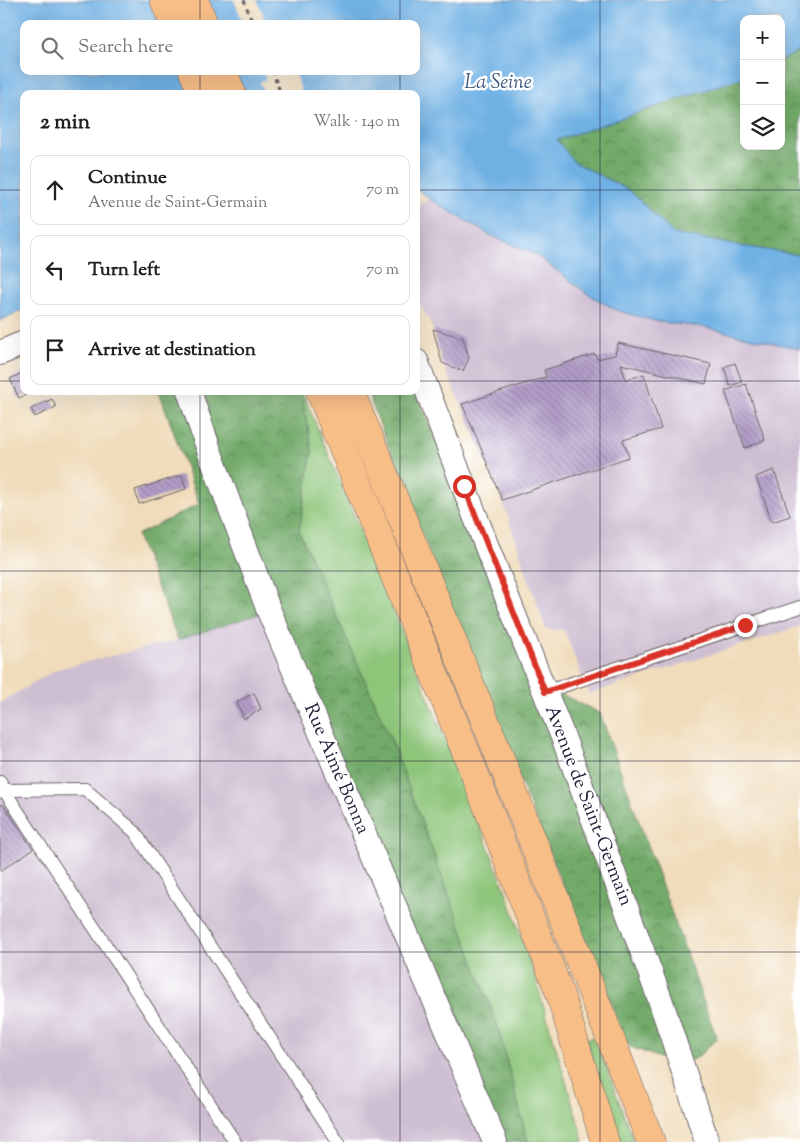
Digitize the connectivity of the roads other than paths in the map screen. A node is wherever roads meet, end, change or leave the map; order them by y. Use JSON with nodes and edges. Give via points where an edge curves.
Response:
{"nodes":[{"id":1,"x":164,"y":0,"type":"edge"},
{"id":2,"x":194,"y":0,"type":"edge"},
{"id":3,"x":172,"y":20,"type":"edge"},
{"id":4,"x":202,"y":20,"type":"edge"},
{"id":5,"x":195,"y":75,"type":"edge"},
{"id":6,"x":225,"y":75,"type":"edge"},
{"id":7,"x":200,"y":90,"type":"edge"},
{"id":8,"x":230,"y":90,"type":"edge"},
{"id":9,"x":20,"y":345,"type":"edge"},
{"id":10,"x":0,"y":353,"type":"edge"},
{"id":11,"x":420,"y":371,"type":"edge"},
{"id":12,"x":190,"y":395,"type":"edge"},
{"id":13,"x":322,"y":395,"type":"edge"},
{"id":14,"x":352,"y":395,"type":"edge"},
{"id":15,"x":800,"y":607,"type":"edge"},
{"id":16,"x":545,"y":692,"type":"junction"},
{"id":17,"x":1,"y":788,"type":"edge"},
{"id":18,"x":582,"y":1067,"type":"junction"},
{"id":19,"x":235,"y":1142,"type":"edge"},
{"id":20,"x":338,"y":1142,"type":"edge"},
{"id":21,"x":495,"y":1142,"type":"edge"},
{"id":22,"x":600,"y":1142,"type":"edge"},
{"id":23,"x":605,"y":1142,"type":"edge"},
{"id":24,"x":651,"y":1142,"type":"edge"},
{"id":25,"x":707,"y":1142,"type":"edge"}],
"edges":[{"from":1,"to":3,"type":"main road"},
{"from":2,"to":4,"type":"main road"},
{"from":5,"to":7,"type":"main road"},
{"from":6,"to":8,"type":"main road"},
{"from":9,"to":10,"type":"street"},
{"from":11,"to":16,"type":"street","name":"Avenue de Saint-Germain"},
{"from":12,"to":21,"type":"street","name":"Rue Aimé Bonna","via":[[269,611]]},
{"from":13,"to":18,"type":"main road","via":[[470,762],[555,982]]},
{"from":14,"to":24,"type":"main road","via":[[491,735]]},
{"from":15,"to":16,"type":"lane"},
{"from":16,"to":25,"type":"street","name":"Avenue de Saint-Germain","via":[[661,1002]]},
{"from":17,"to":19,"type":"lane"},
{"from":17,"to":20,"type":"lane","via":[[85,789],[135,832]]},
{"from":18,"to":22,"type":"main road"},
{"from":18,"to":23,"type":"main road"}]}
